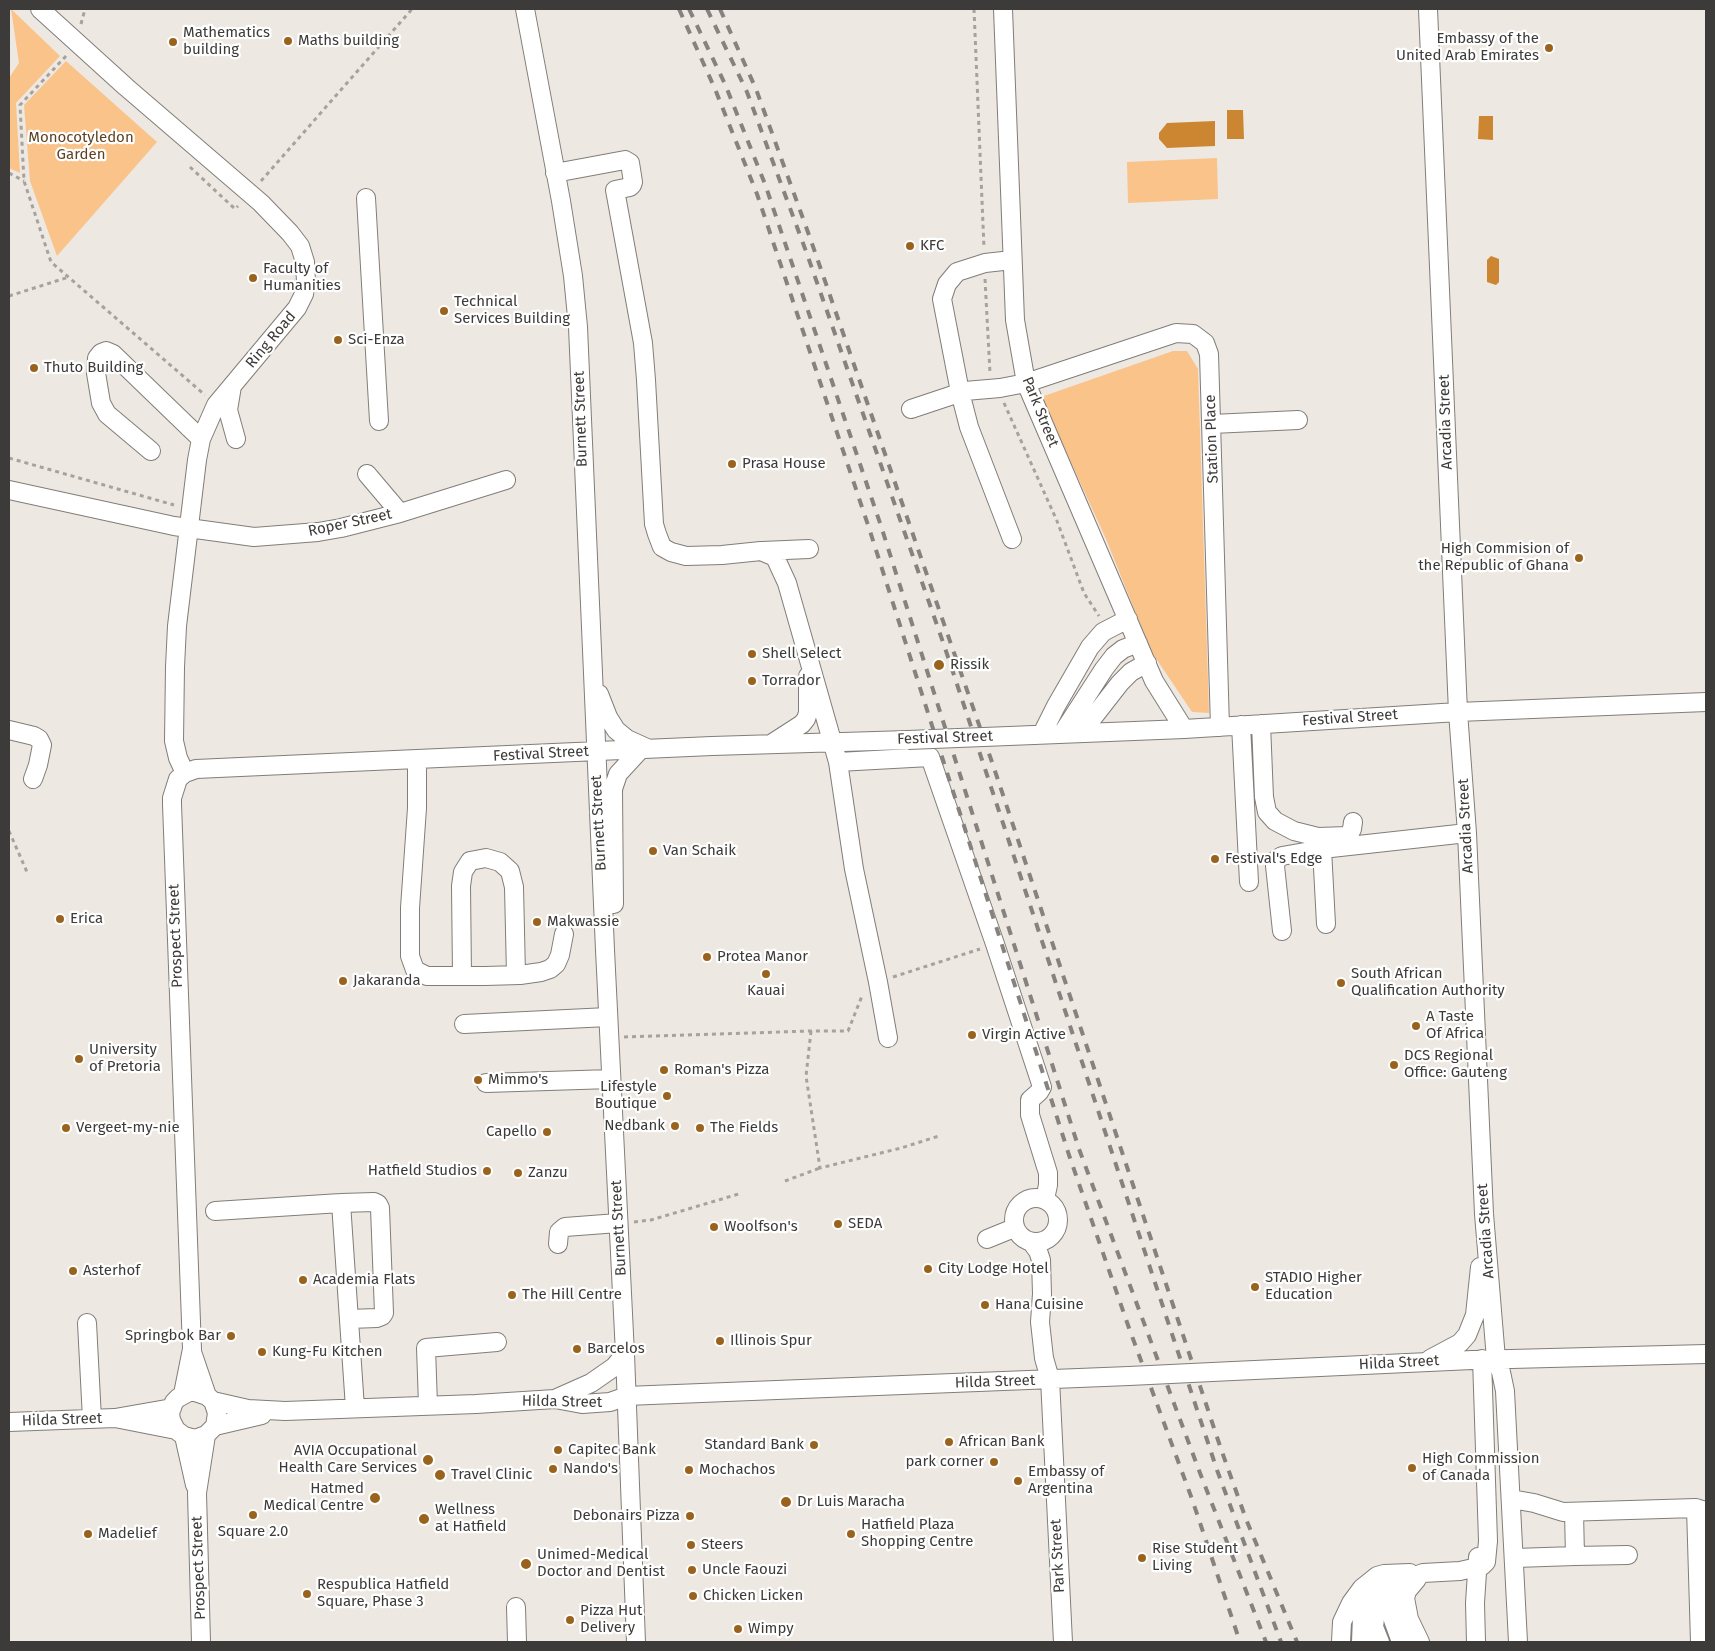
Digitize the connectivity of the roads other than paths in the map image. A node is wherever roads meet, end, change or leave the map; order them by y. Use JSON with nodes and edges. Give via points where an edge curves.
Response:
{"nodes":[{"id":1,"x":40,"y":9,"type":"edge"},
{"id":2,"x":515,"y":9,"type":"edge"},
{"id":3,"x":525,"y":9,"type":"edge"},
{"id":4,"x":1003,"y":9,"type":"edge"},
{"id":5,"x":1428,"y":9,"type":"edge"},
{"id":6,"x":543,"y":112,"type":"junction"},
{"id":7,"x":555,"y":173,"type":"junction"},
{"id":8,"x":366,"y":198,"type":"dead end"},
{"id":9,"x":1012,"y":260,"type":"junction"},
{"id":10,"x":1026,"y":383,"type":"junction"},
{"id":11,"x":232,"y":386,"type":"junction"},
{"id":12,"x":960,"y":392,"type":"junction"},
{"id":13,"x":911,"y":409,"type":"dead end"},
{"id":14,"x":1298,"y":420,"type":"dead end"},
{"id":15,"x":379,"y":421,"type":"dead end"},
{"id":16,"x":1212,"y":424,"type":"junction"},
{"id":17,"x":201,"y":439,"type":"junction"},
{"id":18,"x":236,"y":439,"type":"dead end"},
{"id":19,"x":151,"y":451,"type":"dead end"},
{"id":20,"x":367,"y":474,"type":"dead end"},
{"id":21,"x":506,"y":480,"type":"dead end"},
{"id":22,"x":9,"y":490,"type":"edge"},
{"id":23,"x":400,"y":513,"type":"junction"},
{"id":24,"x":190,"y":529,"type":"junction"},
{"id":25,"x":1012,"y":539,"type":"dead end"},
{"id":26,"x":809,"y":549,"type":"dead end"},
{"id":27,"x":761,"y":551,"type":"junction"},
{"id":28,"x":1128,"y":619,"type":"junction"},
{"id":29,"x":1138,"y":643,"type":"junction"},
{"id":30,"x":810,"y":659,"type":"junction"},
{"id":31,"x":1146,"y":662,"type":"junction"},
{"id":32,"x":593,"y":679,"type":"junction"},
{"id":33,"x":1706,"y":702,"type":"edge"},
{"id":34,"x":1458,"y":712,"type":"junction"},
{"id":35,"x":1261,"y":724,"type":"junction"},
{"id":36,"x":1242,"y":725,"type":"junction"},
{"id":37,"x":1220,"y":727,"type":"junction"},
{"id":38,"x":1184,"y":729,"type":"junction"},
{"id":39,"x":9,"y":730,"type":"edge"},
{"id":40,"x":1081,"y":733,"type":"junction"},
{"id":41,"x":1038,"y":734,"type":"junction"},
{"id":42,"x":1062,"y":734,"type":"junction"},
{"id":43,"x":833,"y":742,"type":"junction"},
{"id":44,"x":771,"y":744,"type":"junction"},
{"id":45,"x":646,"y":749,"type":"junction"},
{"id":46,"x":595,"y":751,"type":"junction"},
{"id":47,"x":417,"y":759,"type":"junction"},
{"id":48,"x":838,"y":762,"type":"junction"},
{"id":49,"x":185,"y":773,"type":"junction"},
{"id":50,"x":33,"y":779,"type":"dead end"},
{"id":51,"x":1353,"y":822,"type":"dead end"},
{"id":52,"x":1467,"y":833,"type":"junction"},
{"id":53,"x":1322,"y":849,"type":"junction"},
{"id":54,"x":1249,"y":882,"type":"dead end"},
{"id":55,"x":1326,"y":924,"type":"dead end"},
{"id":56,"x":1282,"y":931,"type":"dead end"},
{"id":57,"x":564,"y":934,"type":"dead end"},
{"id":58,"x":604,"y":950,"type":"junction"},
{"id":59,"x":516,"y":975,"type":"junction"},
{"id":60,"x":462,"y":976,"type":"junction"},
{"id":61,"x":608,"y":1017,"type":"junction"},
{"id":62,"x":464,"y":1024,"type":"dead end"},
{"id":63,"x":888,"y":1038,"type":"dead end"},
{"id":64,"x":611,"y":1079,"type":"junction"},
{"id":65,"x":486,"y":1084,"type":"dead end"},
{"id":66,"x":341,"y":1203,"type":"junction"},
{"id":67,"x":1050,"y":1205,"type":"junction"},
{"id":68,"x":215,"y":1211,"type":"dead end"},
{"id":69,"x":1484,"y":1214,"type":"junction"},
{"id":70,"x":618,"y":1223,"type":"junction"},
{"id":71,"x":1014,"y":1228,"type":"junction"},
{"id":72,"x":1054,"y":1233,"type":"junction"},
{"id":73,"x":987,"y":1239,"type":"dead end"},
{"id":74,"x":1032,"y":1242,"type":"junction"},
{"id":75,"x":558,"y":1244,"type":"dead end"},
{"id":76,"x":1042,"y":1294,"type":"junction"},
{"id":77,"x":349,"y":1319,"type":"junction"},
{"id":78,"x":87,"y":1323,"type":"dead end"},
{"id":79,"x":498,"y":1342,"type":"dead end"},
{"id":80,"x":192,"y":1349,"type":"junction"},
{"id":81,"x":625,"y":1354,"type":"junction"},
{"id":82,"x":1706,"y":1354,"type":"edge"},
{"id":83,"x":1484,"y":1359,"type":"junction"},
{"id":84,"x":1426,"y":1361,"type":"junction"},
{"id":85,"x":1050,"y":1380,"type":"junction"},
{"id":86,"x":626,"y":1396,"type":"junction"},
{"id":87,"x":210,"y":1398,"type":"junction"},
{"id":88,"x":555,"y":1399,"type":"junction"},
{"id":89,"x":177,"y":1401,"type":"junction"},
{"id":90,"x":428,"y":1405,"type":"junction"},
{"id":91,"x":355,"y":1408,"type":"junction"},
{"id":92,"x":285,"y":1411,"type":"junction"},
{"id":93,"x":115,"y":1418,"type":"junction"},
{"id":94,"x":92,"y":1419,"type":"junction"},
{"id":95,"x":9,"y":1422,"type":"edge"},
{"id":96,"x":210,"y":1431,"type":"junction"},
{"id":97,"x":180,"y":1433,"type":"junction"},
{"id":98,"x":197,"y":1493,"type":"junction"},
{"id":99,"x":1511,"y":1499,"type":"junction"},
{"id":100,"x":1701,"y":1509,"type":"edge"},
{"id":101,"x":1574,"y":1512,"type":"junction"},
{"id":102,"x":1628,"y":1555,"type":"dead end"},
{"id":103,"x":1575,"y":1556,"type":"junction"},
{"id":104,"x":1514,"y":1558,"type":"junction"},
{"id":105,"x":1477,"y":1568,"type":"junction"},
{"id":106,"x":1423,"y":1573,"type":"junction"},
{"id":107,"x":516,"y":1608,"type":"dead end"},
{"id":108,"x":201,"y":1642,"type":"edge"},
{"id":109,"x":517,"y":1642,"type":"edge"},
{"id":110,"x":636,"y":1642,"type":"edge"},
{"id":111,"x":1062,"y":1642,"type":"edge"},
{"id":112,"x":1341,"y":1642,"type":"edge"},
{"id":113,"x":1360,"y":1642,"type":"edge"},
{"id":114,"x":1380,"y":1642,"type":"edge"},
{"id":115,"x":1401,"y":1642,"type":"edge"},
{"id":116,"x":1420,"y":1642,"type":"edge"},
{"id":117,"x":1476,"y":1642,"type":"edge"},
{"id":118,"x":1508,"y":1642,"type":"edge"},
{"id":119,"x":1518,"y":1642,"type":"edge"},
{"id":120,"x":1700,"y":1642,"type":"edge"}],
"edges":[{"from":1,"to":11,"type":"street","name":"Ring Road","via":[[250,193],[300,246],[306,282],[304,294],[297,308]]},
{"from":2,"to":6,"type":"street"},
{"from":3,"to":6,"type":"street","name":"Burnett Street"},
{"from":4,"to":9,"type":"street","name":"Park Street"},
{"from":5,"to":34,"type":"street","name":"Arcadia Street"},
{"from":6,"to":7,"type":"street","name":"Burnett Street"},
{"from":7,"to":27,"type":"street","via":[[624,160],[630,163],[632,185],[615,190],[643,342],[654,524],[662,547],[686,556]]},
{"from":7,"to":32,"type":"street","name":"Burnett Street","via":[[573,276],[578,327]]},
{"from":8,"to":15,"type":"street"},
{"from":9,"to":10,"type":"street","name":"Park Street","via":[[1015,320]]},
{"from":9,"to":12,"type":"street","via":[[985,263],[957,272],[947,284],[942,299]]},
{"from":10,"to":12,"type":"street","name":"Station Place"},
{"from":10,"to":16,"type":"street","name":"Station Place","via":[[1176,333],[1193,334],[1205,343],[1209,354]]},
{"from":10,"to":28,"type":"street","name":"Park Street"},
{"from":11,"to":17,"type":"street","name":"Ring Road","via":[[216,405]]},
{"from":11,"to":18,"type":"street","via":[[228,410]]},
{"from":12,"to":13,"type":"street","name":"Station Place"},
{"from":12,"to":25,"type":"street","via":[[969,427]]},
{"from":14,"to":16,"type":"street"},
{"from":16,"to":37,"type":"street","name":"Station Place"},
{"from":17,"to":19,"type":"street","via":[[113,354],[101,353],[97,358],[96,373],[101,403],[107,414]]},
{"from":17,"to":24,"type":"street","name":"Ring Road"},
{"from":20,"to":23,"type":"street"},
{"from":21,"to":23,"type":"street","name":"Roper Street"},
{"from":22,"to":24,"type":"street"},
{"from":23,"to":24,"type":"street","name":"Roper Street","via":[[341,528],[277,536],[254,537]]},
{"from":24,"to":49,"type":"street","via":[[175,667],[174,741]]},
{"from":26,"to":27,"type":"street"},
{"from":27,"to":30,"type":"street","via":[[775,557],[787,583]]},
{"from":28,"to":29,"type":"street","name":"Park Street"},
{"from":28,"to":41,"type":"street","via":[[1103,632],[1090,647]]},
{"from":29,"to":31,"type":"street","name":"Park Street"},
{"from":29,"to":42,"type":"street","via":[[1114,656]]},
{"from":30,"to":43,"type":"street"},
{"from":30,"to":44,"type":"street","via":[[806,718]]},
{"from":31,"to":38,"type":"street","name":"Park Street"},
{"from":31,"to":40,"type":"street","via":[[1120,683]]},
{"from":32,"to":45,"type":"street","via":[[616,730]]},
{"from":32,"to":46,"type":"street","name":"Burnett Street"},
{"from":33,"to":34,"type":"street","name":"Festival Street"},
{"from":34,"to":35,"type":"street","name":"Festival Street"},
{"from":34,"to":52,"type":"street","name":"Arcadia Street"},
{"from":35,"to":36,"type":"street","name":"Festival Street"},
{"from":35,"to":51,"type":"street","via":[[1264,797],[1267,812],[1275,821],[1294,831],[1318,837],[1348,836]]},
{"from":36,"to":37,"type":"street","name":"Festival Street"},
{"from":36,"to":54,"type":"street"},
{"from":37,"to":38,"type":"street","name":"Festival Street"},
{"from":38,"to":40,"type":"street","name":"Festival Street"},
{"from":39,"to":50,"type":"street","via":[[34,736],[42,745]]},
{"from":40,"to":42,"type":"street","name":"Festival Street"},
{"from":41,"to":42,"type":"street","name":"Festival Street"},
{"from":41,"to":43,"type":"street","name":"Festival Street","bridge":true},
{"from":43,"to":44,"type":"street","name":"Festival Street"},
{"from":43,"to":48,"type":"street"},
{"from":44,"to":45,"type":"street","name":"Festival Street"},
{"from":45,"to":46,"type":"street","name":"Festival Street"},
{"from":45,"to":58,"type":"street","via":[[618,774],[613,790],[614,913]]},
{"from":46,"to":47,"type":"street","name":"Festival Street"},
{"from":46,"to":58,"type":"street","name":"Burnett Street"},
{"from":47,"to":49,"type":"street","name":"Festival Street","via":[[196,769]]},
{"from":47,"to":60,"type":"street","via":[[410,956],[415,970],[427,976]]},
{"from":48,"to":63,"type":"street","via":[[854,869]]},
{"from":48,"to":67,"type":"street","via":[[930,757],[1042,1086],[1030,1100],[1030,1115],[1048,1173],[1056,1186]]},
{"from":49,"to":80,"type":"street","name":"Prospect Street","via":[[178,779],[172,804]]},
{"from":52,"to":53,"type":"street"},
{"from":52,"to":69,"type":"street","name":"Arcadia Street"},
{"from":53,"to":55,"type":"street"},
{"from":53,"to":56,"type":"street","via":[[1277,859]]},
{"from":57,"to":59,"type":"street","via":[[556,964],[541,972]]},
{"from":58,"to":61,"type":"street","name":"Burnett Street"},
{"from":59,"to":60,"type":"street"},
{"from":59,"to":60,"type":"street","via":[[514,887],[510,871],[500,862],[486,858],[470,861],[463,872]]},
{"from":61,"to":62,"type":"street"},
{"from":61,"to":64,"type":"street","name":"Burnett Street"},
{"from":64,"to":65,"type":"street"},
{"from":64,"to":70,"type":"street","name":"Burnett Street"},
{"from":66,"to":68,"type":"street"},
{"from":66,"to":77,"type":"street"},
{"from":66,"to":77,"type":"street","via":[[374,1202],[380,1208],[384,1313],[377,1318]]},
{"from":67,"to":71,"type":"street","via":[[1035,1198],[1026,1200],[1014,1214]]},
{"from":67,"to":72,"type":"street","via":[[1058,1218]]},
{"from":69,"to":83,"type":"street","name":"Arcadia Street"},
{"from":69,"to":84,"type":"street","via":[[1477,1302],[1472,1323],[1460,1343]]},
{"from":70,"to":75,"type":"street","via":[[564,1227],[559,1232]]},
{"from":70,"to":81,"type":"street","name":"Burnett Street"},
{"from":71,"to":73,"type":"street"},
{"from":71,"to":74,"type":"street","via":[[1024,1239]]},
{"from":72,"to":74,"type":"street","via":[[1042,1242]]},
{"from":72,"to":76,"type":"street"},
{"from":74,"to":76,"type":"street","via":[[1041,1260]]},
{"from":76,"to":85,"type":"street","name":"Park Street","via":[[1040,1322]]},
{"from":77,"to":91,"type":"street"},
{"from":78,"to":94,"type":"street"},
{"from":79,"to":90,"type":"street","via":[[426,1348]]},
{"from":80,"to":87,"type":"street","name":"Prospect Street"},
{"from":80,"to":89,"type":"street","name":"Prospect Street"},
{"from":81,"to":86,"type":"street","name":"Burnett Street"},
{"from":81,"to":88,"type":"street","via":[[591,1384]]},
{"from":82,"to":83,"type":"street","name":"Hilda Street"},
{"from":83,"to":84,"type":"street","name":"Hilda Street"},
{"from":83,"to":99,"type":"street","name":"Arcadia Street","via":[[1505,1391]]},
{"from":83,"to":105,"type":"street","via":[[1488,1541],[1486,1562]]},
{"from":83,"to":118,"type":"street"},
{"from":84,"to":85,"type":"street","name":"Hilda Street","bridge":true},
{"from":85,"to":86,"type":"street","name":"Hilda Street"},
{"from":85,"to":111,"type":"street","name":"Park Street"},
{"from":86,"to":88,"type":"street","name":"Hilda Street","via":[[610,1402],[582,1404]]},
{"from":86,"to":110,"type":"street","name":"Burnett Street"},
{"from":87,"to":89,"type":"street","via":[[195,1392]]},
{"from":87,"to":92,"type":"street","name":"Hilda Street","via":[[248,1409]]},
{"from":87,"to":96,"type":"street","via":[[217,1413]]},
{"from":88,"to":90,"type":"street","name":"Hilda Street"},
{"from":89,"to":93,"type":"street","name":"Hilda Street"},
{"from":89,"to":97,"type":"street","via":[[171,1420]]},
{"from":90,"to":91,"type":"street","name":"Hilda Street"},
{"from":91,"to":92,"type":"street","name":"Hilda Street"},
{"from":92,"to":96,"type":"street","name":"Hilda Street","via":[[247,1418]]},
{"from":93,"to":94,"type":"street","name":"Hilda Street"},
{"from":93,"to":97,"type":"street","name":"Hilda Street"},
{"from":94,"to":95,"type":"street","name":"Hilda Street"},
{"from":96,"to":97,"type":"street","via":[[195,1439]]},
{"from":96,"to":98,"type":"street","name":"Prospect Street"},
{"from":97,"to":98,"type":"street","name":"Prospect Street"},
{"from":98,"to":108,"type":"street","name":"Prospect Street"},
{"from":99,"to":101,"type":"street"},
{"from":99,"to":104,"type":"street","name":"Arcadia Street"},
{"from":100,"to":101,"type":"street"},
{"from":100,"to":120,"type":"street"},
{"from":101,"to":103,"type":"street"},
{"from":102,"to":103,"type":"street"},
{"from":103,"to":104,"type":"street"},
{"from":104,"to":119,"type":"street","name":"Arcadia Street"},
{"from":105,"to":106,"type":"street"},
{"from":105,"to":117,"type":"street"},
{"from":106,"to":112,"type":"street","via":[[1384,1574],[1369,1580],[1350,1602],[1342,1622]]},
{"from":106,"to":113,"type":"street","via":[[1383,1581],[1376,1587],[1362,1617]]},
{"from":106,"to":114,"type":"street","via":[[1384,1591],[1376,1610],[1374,1627]]},
{"from":106,"to":115,"type":"street","via":[[1392,1594],[1393,1620]]},
{"from":106,"to":116,"type":"street","via":[[1405,1598],[1409,1619]]},
{"from":107,"to":109,"type":"street"}]}
